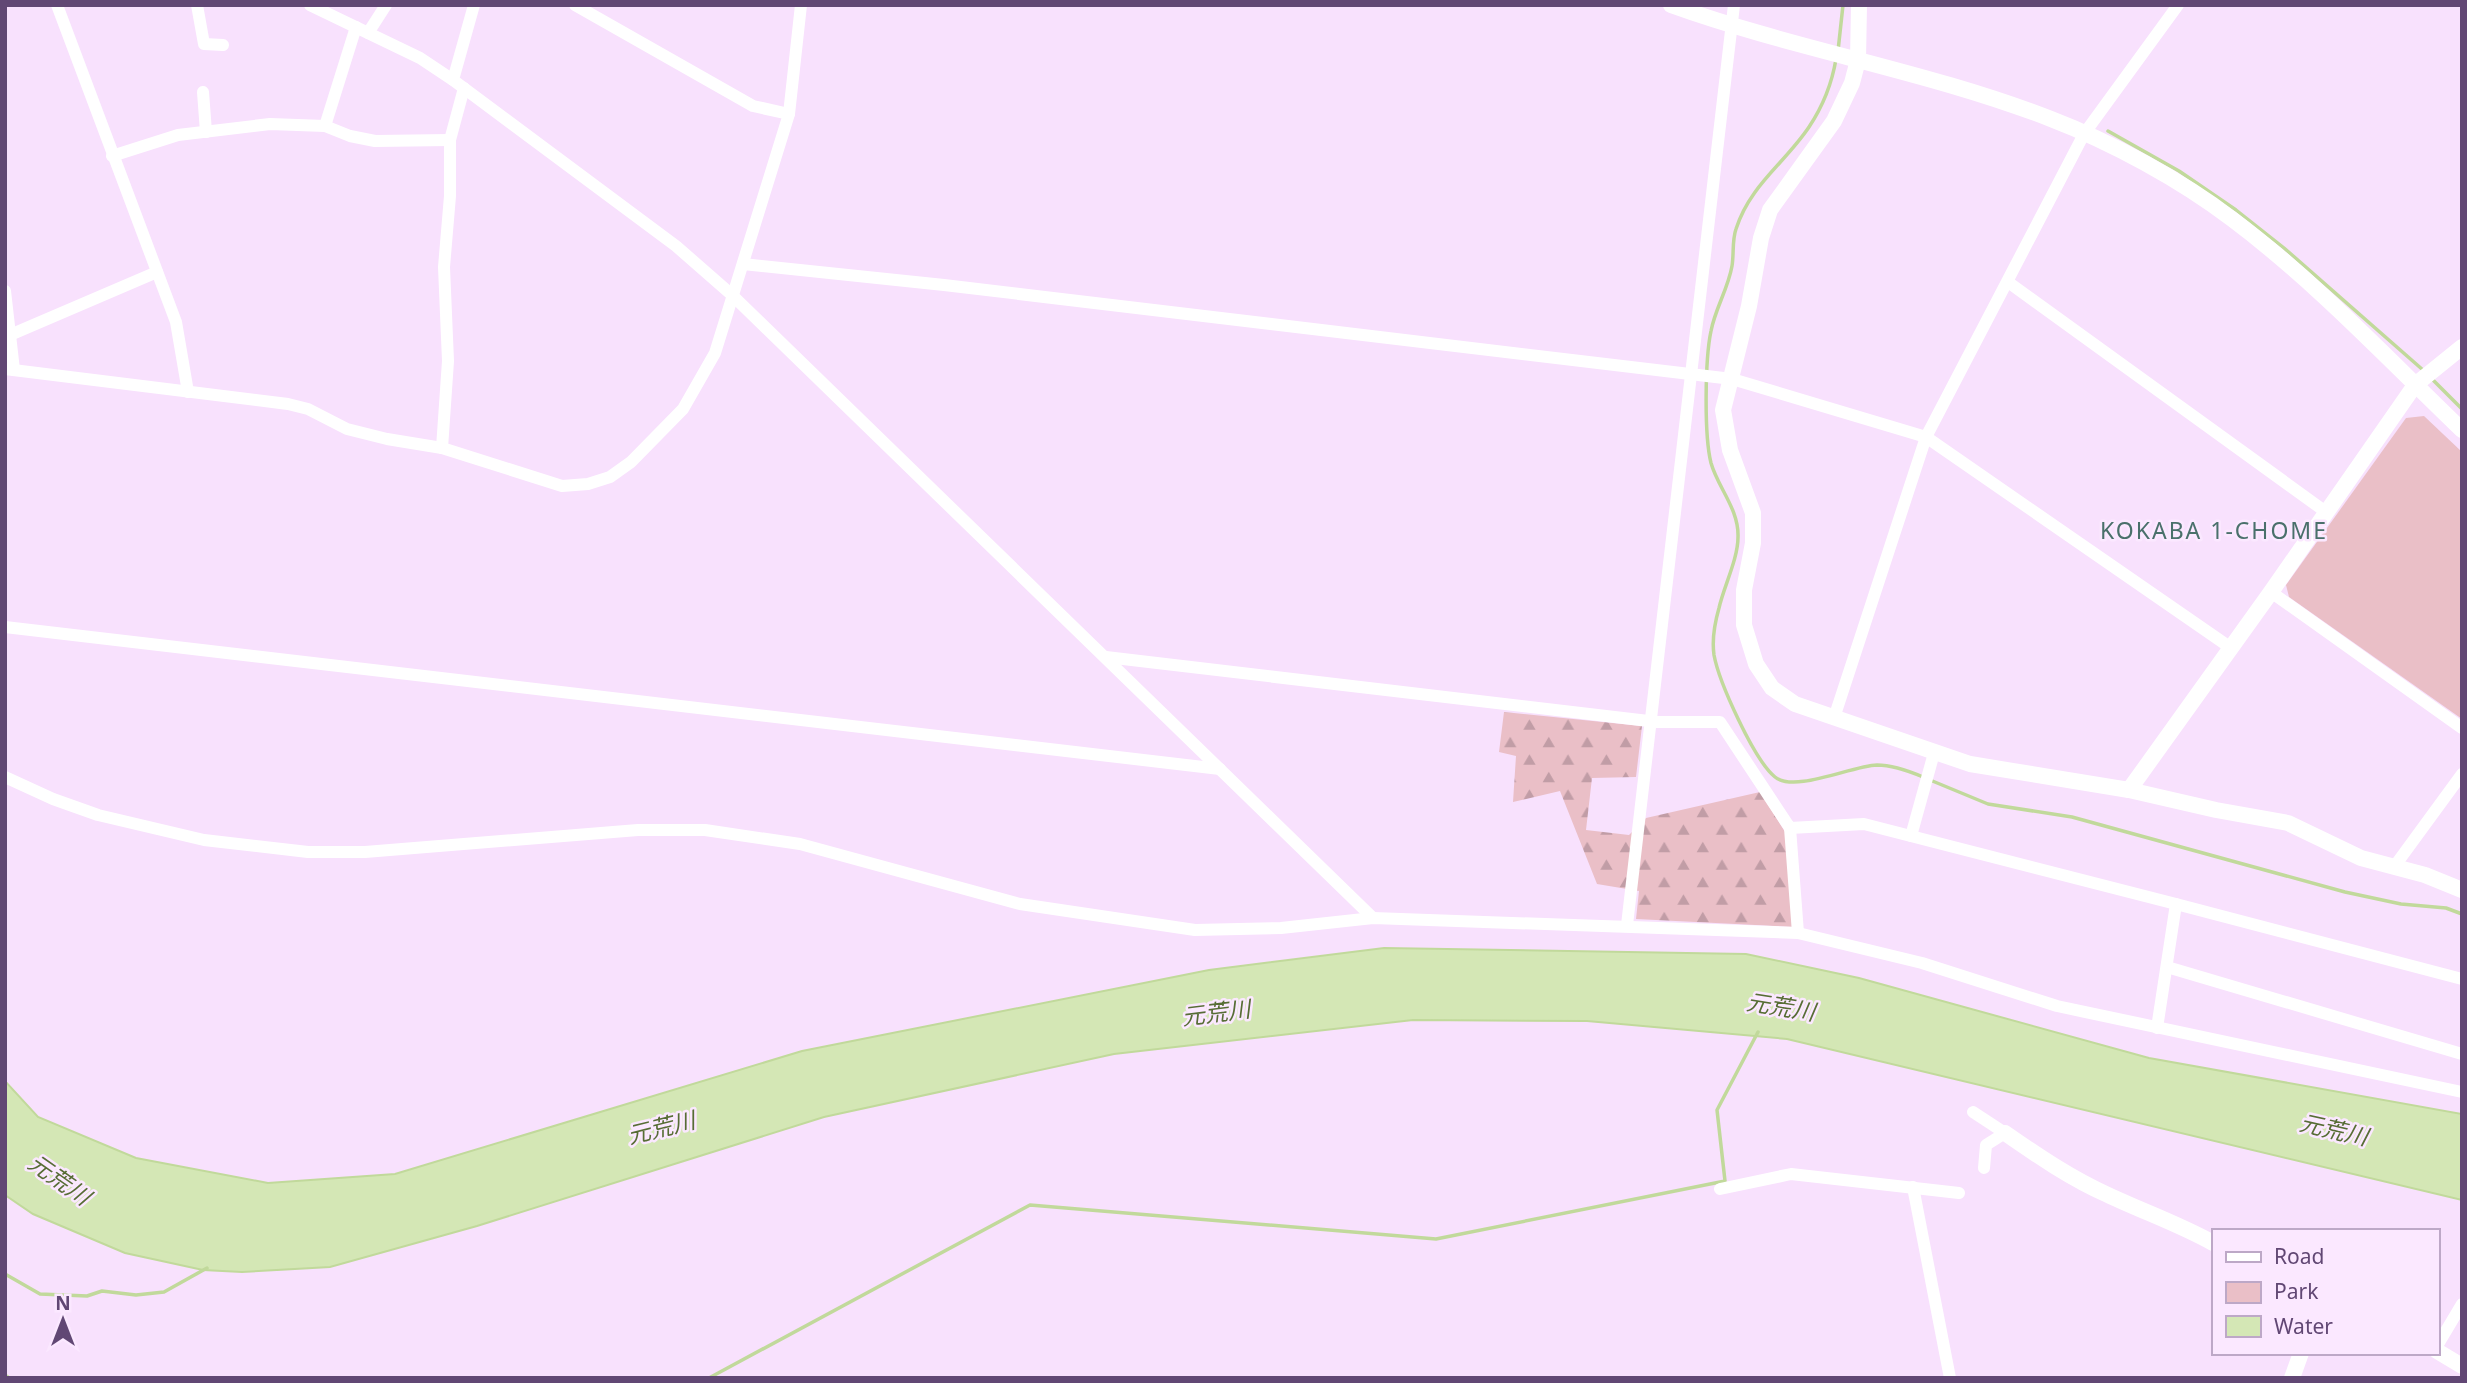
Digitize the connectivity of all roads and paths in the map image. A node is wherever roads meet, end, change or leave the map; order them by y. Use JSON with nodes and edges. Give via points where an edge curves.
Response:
{"nodes":[{"id":1,"x":57,"y":5,"type":"edge"},
{"id":2,"x":197,"y":5,"type":"edge"},
{"id":3,"x":310,"y":5,"type":"edge"},
{"id":4,"x":386,"y":5,"type":"edge"},
{"id":5,"x":474,"y":5,"type":"edge"},
{"id":6,"x":575,"y":5,"type":"edge"},
{"id":7,"x":801,"y":5,"type":"edge"},
{"id":8,"x":1671,"y":5,"type":"edge"},
{"id":9,"x":1734,"y":5,"type":"edge"},
{"id":10,"x":1859,"y":5,"type":"edge"},
{"id":11,"x":2178,"y":5,"type":"edge"},
{"id":12,"x":356,"y":27,"type":"junction"},
{"id":13,"x":1732,"y":27,"type":"junction"},
{"id":14,"x":368,"y":33,"type":"junction"},
{"id":15,"x":223,"y":45,"type":"dead end"},
{"id":16,"x":1858,"y":60,"type":"junction"},
{"id":17,"x":459,"y":84,"type":"junction"},
{"id":18,"x":203,"y":92,"type":"dead end"},
{"id":19,"x":789,"y":114,"type":"junction"},
{"id":20,"x":325,"y":126,"type":"junction"},
{"id":21,"x":205,"y":132,"type":"junction"},
{"id":22,"x":2084,"y":134,"type":"junction"},
{"id":23,"x":450,"y":141,"type":"junction"},
{"id":24,"x":112,"y":156,"type":"junction"},
{"id":25,"x":743,"y":264,"type":"junction"},
{"id":26,"x":157,"y":272,"type":"junction"},
{"id":27,"x":2008,"y":282,"type":"junction"},
{"id":28,"x":5,"y":291,"type":"edge"},
{"id":29,"x":732,"y":295,"type":"junction"},
{"id":30,"x":10,"y":335,"type":"junction"},
{"id":31,"x":2462,"y":347,"type":"edge"},
{"id":32,"x":10,"y":370,"type":"edge"},
{"id":33,"x":1692,"y":375,"type":"junction"},
{"id":34,"x":1732,"y":379,"type":"junction"},
{"id":35,"x":2415,"y":385,"type":"junction"},
{"id":36,"x":188,"y":392,"type":"junction"},
{"id":37,"x":2462,"y":430,"type":"edge"},
{"id":38,"x":1926,"y":438,"type":"junction"},
{"id":39,"x":442,"y":448,"type":"junction"},
{"id":40,"x":2326,"y":512,"type":"junction"},
{"id":41,"x":2271,"y":592,"type":"junction"},
{"id":42,"x":5,"y":627,"type":"edge"},
{"id":43,"x":2231,"y":648,"type":"junction"},
{"id":44,"x":1106,"y":657,"type":"junction"},
{"id":45,"x":1834,"y":718,"type":"junction"},
{"id":46,"x":1651,"y":720,"type":"junction"},
{"id":47,"x":2462,"y":728,"type":"edge"},
{"id":48,"x":1934,"y":753,"type":"junction"},
{"id":49,"x":1220,"y":769,"type":"junction"},
{"id":50,"x":2462,"y":775,"type":"edge"},
{"id":51,"x":5,"y":776,"type":"edge"},
{"id":52,"x":2129,"y":790,"type":"junction"},
{"id":53,"x":1790,"y":828,"type":"junction"},
{"id":54,"x":1911,"y":836,"type":"junction"},
{"id":55,"x":2394,"y":867,"type":"junction"},
{"id":56,"x":2462,"y":890,"type":"edge"},
{"id":57,"x":2176,"y":904,"type":"junction"},
{"id":58,"x":1373,"y":918,"type":"junction"},
{"id":59,"x":1627,"y":925,"type":"junction"},
{"id":60,"x":1798,"y":933,"type":"junction"},
{"id":61,"x":2166,"y":967,"type":"junction"},
{"id":62,"x":2462,"y":979,"type":"edge"},
{"id":63,"x":2157,"y":1028,"type":"junction"},
{"id":64,"x":2462,"y":1054,"type":"edge"},
{"id":65,"x":2462,"y":1092,"type":"edge"},
{"id":66,"x":1973,"y":1112,"type":"dead end"},
{"id":67,"x":2006,"y":1133,"type":"junction"},
{"id":68,"x":1984,"y":1168,"type":"dead end"},
{"id":69,"x":1913,"y":1188,"type":"junction"},
{"id":70,"x":1720,"y":1189,"type":"dead end"},
{"id":71,"x":1959,"y":1193,"type":"dead end"},
{"id":72,"x":2212,"y":1242,"type":"edge"},
{"id":73,"x":2462,"y":1304,"type":"edge"},
{"id":74,"x":2439,"y":1344,"type":"edge"},
{"id":75,"x":2439,"y":1349,"type":"edge"},
{"id":76,"x":2300,"y":1355,"type":"edge"},
{"id":77,"x":2462,"y":1366,"type":"edge"},
{"id":78,"x":1950,"y":1378,"type":"edge"},
{"id":79,"x":2292,"y":1378,"type":"edge"}],
"edges":[{"from":1,"to":24,"type":"street"},
{"from":2,"to":15,"type":"street","via":[[204,44]]},
{"from":3,"to":12,"type":"street"},
{"from":4,"to":14,"type":"street"},
{"from":5,"to":17,"type":"street"},
{"from":6,"to":19,"type":"street","via":[[753,106]]},
{"from":7,"to":19,"type":"street"},
{"from":8,"to":13,"type":"street"},
{"from":9,"to":13,"type":"street"},
{"from":10,"to":16,"type":"street"},
{"from":11,"to":22,"type":"street"},
{"from":12,"to":14,"type":"street"},
{"from":12,"to":20,"type":"street"},
{"from":13,"to":16,"type":"street"},
{"from":13,"to":33,"type":"street"},
{"from":14,"to":17,"type":"street","via":[[420,58]]},
{"from":16,"to":22,"type":"street","via":[[1980,94]]},
{"from":16,"to":34,"type":"street","via":[[1834,121],[1770,210]]},
{"from":17,"to":23,"type":"street"},
{"from":17,"to":29,"type":"street","via":[[676,246]]},
{"from":18,"to":21,"type":"street"},
{"from":19,"to":25,"type":"street"},
{"from":20,"to":21,"type":"street","via":[[270,124]]},
{"from":20,"to":23,"type":"street","via":[[375,141]]},
{"from":21,"to":24,"type":"street","via":[[178,135]]},
{"from":22,"to":27,"type":"street"},
{"from":22,"to":35,"type":"street","via":[[2150,167],[2230,218],[2305,279]]},
{"from":23,"to":39,"type":"street","via":[[444,267],[448,361]]},
{"from":24,"to":26,"type":"street"},
{"from":25,"to":29,"type":"street"},
{"from":25,"to":33,"type":"street"},
{"from":26,"to":30,"type":"street"},
{"from":26,"to":36,"type":"street","via":[[176,322]]},
{"from":27,"to":38,"type":"street"},
{"from":27,"to":40,"type":"street"},
{"from":28,"to":30,"type":"street"},
{"from":29,"to":39,"type":"street","via":[[715,353],[683,409],[631,463],[610,477],[562,485]]},
{"from":29,"to":44,"type":"street"},
{"from":30,"to":32,"type":"street"},
{"from":31,"to":35,"type":"street"},
{"from":32,"to":36,"type":"street"},
{"from":33,"to":34,"type":"street"},
{"from":33,"to":46,"type":"street"},
{"from":34,"to":38,"type":"street"},
{"from":34,"to":45,"type":"street","via":[[1723,410],[1730,450],[1753,513],[1744,625],[1756,664],[1772,688],[1795,704]]},
{"from":35,"to":37,"type":"street"},
{"from":35,"to":40,"type":"street"},
{"from":36,"to":39,"type":"street","via":[[288,404],[347,429]]},
{"from":38,"to":43,"type":"street"},
{"from":38,"to":45,"type":"street"},
{"from":40,"to":41,"type":"street"},
{"from":41,"to":43,"type":"street"},
{"from":41,"to":47,"type":"street"},
{"from":42,"to":49,"type":"street"},
{"from":43,"to":52,"type":"street"},
{"from":44,"to":46,"type":"street"},
{"from":44,"to":49,"type":"street"},
{"from":45,"to":48,"type":"street"},
{"from":46,"to":53,"type":"street","via":[[1720,722]]},
{"from":46,"to":59,"type":"street"},
{"from":48,"to":52,"type":"street","via":[[1970,764]]},
{"from":48,"to":54,"type":"street"},
{"from":49,"to":58,"type":"street"},
{"from":50,"to":55,"type":"street"},
{"from":51,"to":58,"type":"street","via":[[53,799],[144,827],[308,852],[395,851],[638,830],[705,830],[800,844],[1020,904],[1195,930],[1281,928]]},
{"from":52,"to":55,"type":"street","via":[[2288,823],[2361,858]]},
{"from":53,"to":54,"type":"street","via":[[1864,824]]},
{"from":53,"to":60,"type":"street"},
{"from":54,"to":57,"type":"street"},
{"from":55,"to":56,"type":"street"},
{"from":57,"to":61,"type":"street"},
{"from":57,"to":62,"type":"street"},
{"from":58,"to":59,"type":"street"},
{"from":59,"to":60,"type":"street"},
{"from":60,"to":63,"type":"street","via":[[1922,963],[2057,1006]]},
{"from":61,"to":63,"type":"street"},
{"from":61,"to":64,"type":"street"},
{"from":63,"to":65,"type":"street"},
{"from":66,"to":67,"type":"street"},
{"from":67,"to":68,"type":"street","via":[[1986,1145]]},
{"from":67,"to":72,"type":"street","via":[[2107,1195]]},
{"from":69,"to":70,"type":"street","via":[[1791,1174]]},
{"from":69,"to":71,"type":"street"},
{"from":69,"to":78,"type":"street"},
{"from":73,"to":74,"type":"street"},
{"from":75,"to":77,"type":"street"},
{"from":76,"to":79,"type":"street"}]}
